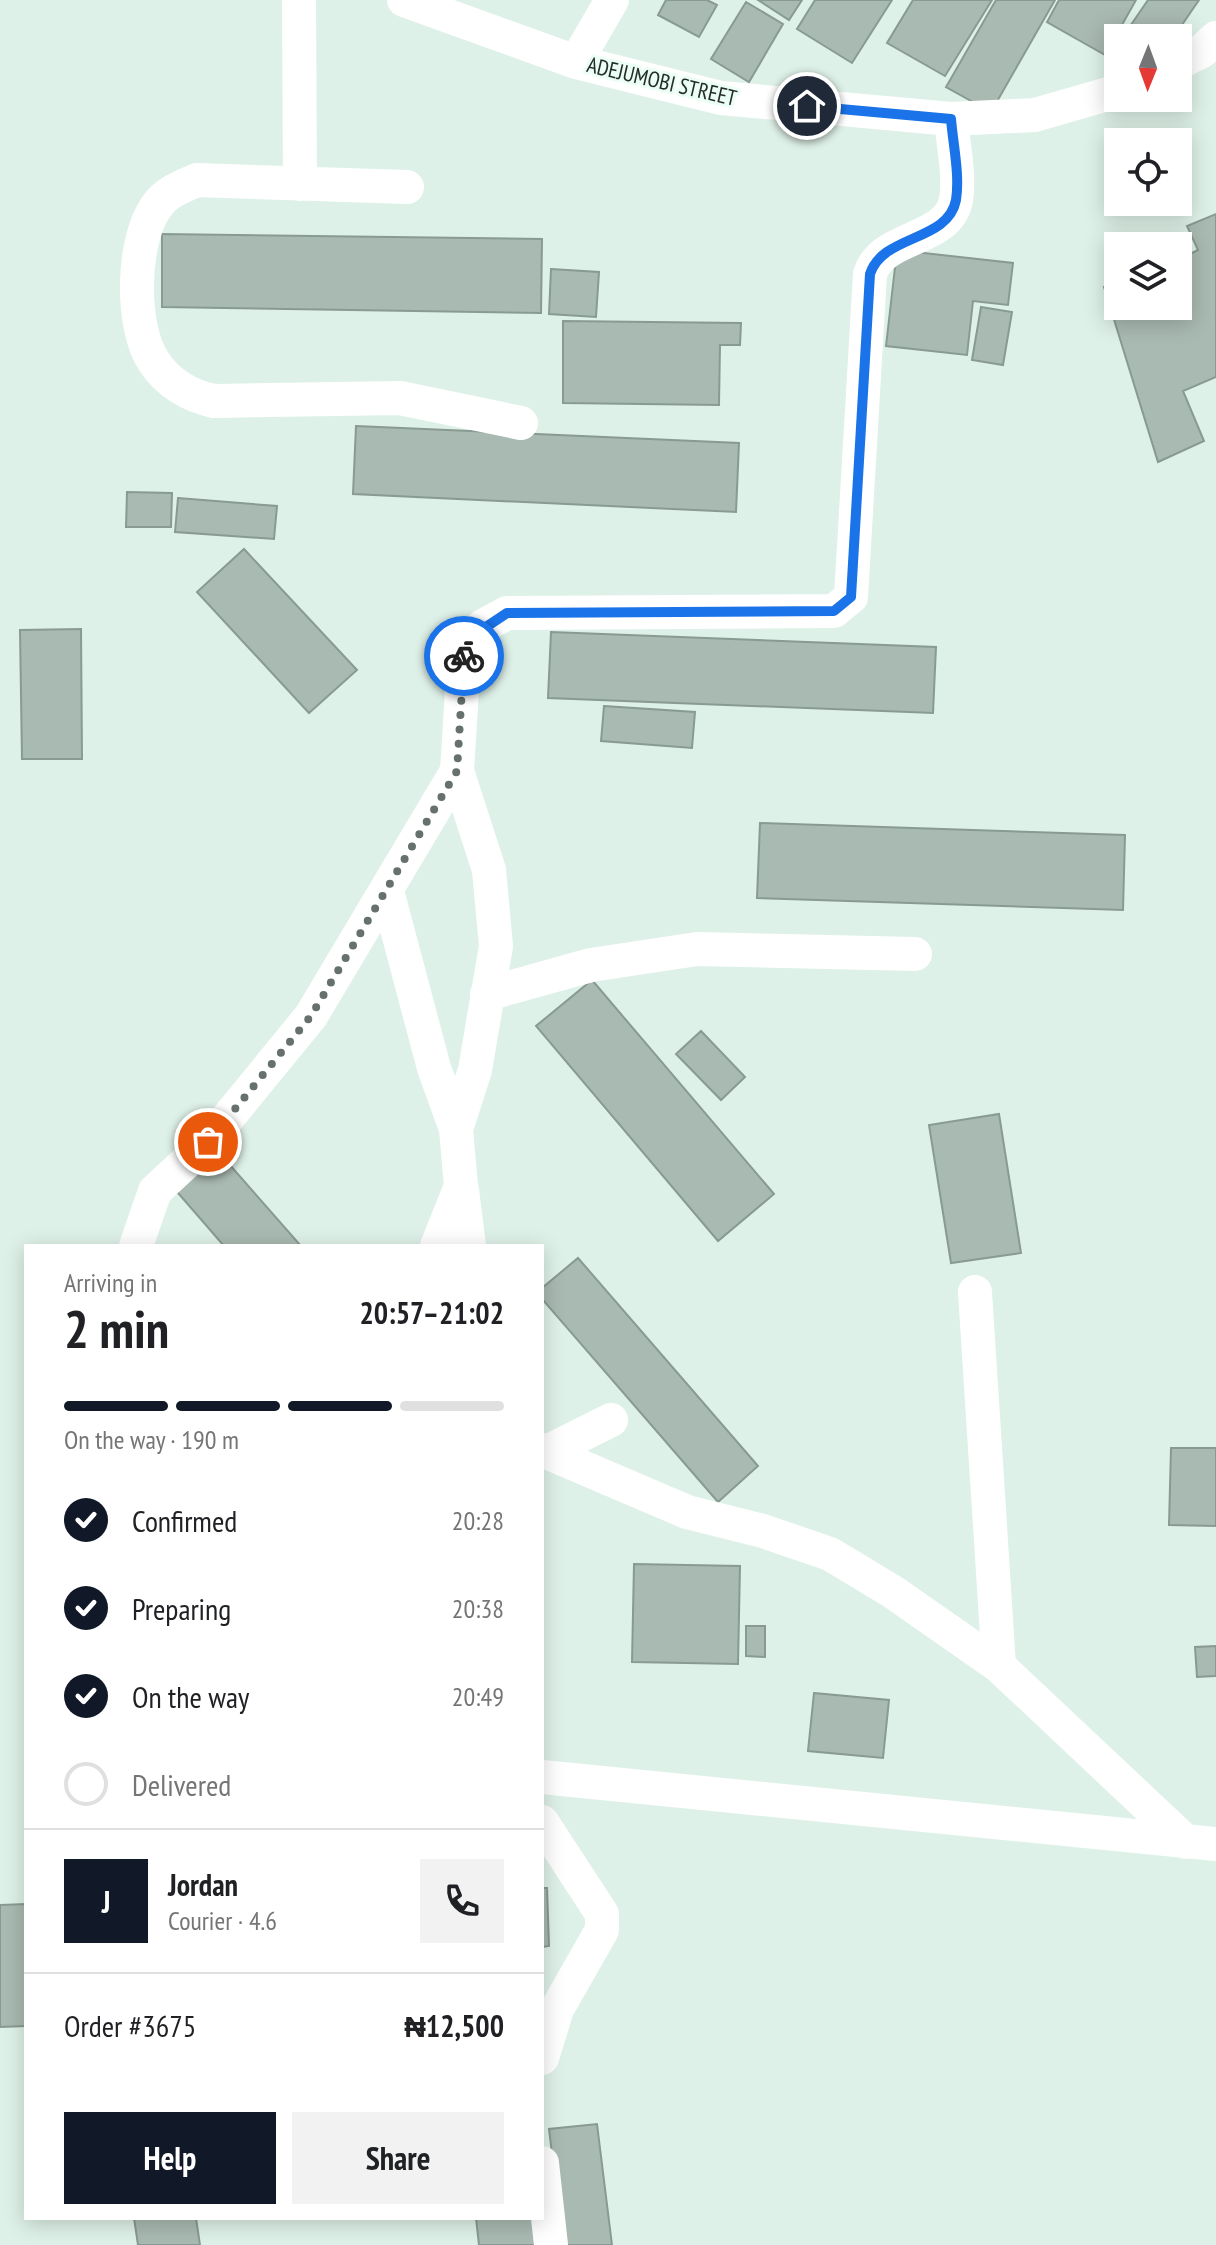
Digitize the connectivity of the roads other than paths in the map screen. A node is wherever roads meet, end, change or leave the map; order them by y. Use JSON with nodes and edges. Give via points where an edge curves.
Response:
{"nodes":[{"id":1,"x":299,"y":0,"type":"edge"},
{"id":2,"x":404,"y":0,"type":"edge"},
{"id":3,"x":612,"y":0,"type":"edge"},
{"id":4,"x":1216,"y":38,"type":"edge"},
{"id":5,"x":1192,"y":56,"type":"edge"},
{"id":6,"x":576,"y":62,"type":"junction"},
{"id":7,"x":1104,"y":95,"type":"edge"},
{"id":8,"x":951,"y":119,"type":"junction"},
{"id":9,"x":300,"y":184,"type":"junction"},
{"id":10,"x":407,"y":187,"type":"dead end"},
{"id":11,"x":521,"y":423,"type":"dead end"},
{"id":12,"x":457,"y":771,"type":"junction"},
{"id":13,"x":387,"y":891,"type":"junction"},
{"id":14,"x":915,"y":954,"type":"dead end"},
{"id":15,"x":487,"y":994,"type":"junction"},
{"id":16,"x":456,"y":1129,"type":"junction"},
{"id":17,"x":461,"y":1186,"type":"junction"},
{"id":18,"x":137,"y":1244,"type":"edge"},
{"id":19,"x":438,"y":1244,"type":"edge"},
{"id":20,"x":469,"y":1244,"type":"edge"},
{"id":21,"x":975,"y":1292,"type":"dead end"},
{"id":22,"x":611,"y":1420,"type":"dead end"},
{"id":23,"x":545,"y":1450,"type":"edge"},
{"id":24,"x":999,"y":1666,"type":"junction"},
{"id":25,"x":544,"y":1777,"type":"edge"},
{"id":26,"x":544,"y":1825,"type":"edge"},
{"id":27,"x":1201,"y":1843,"type":"edge"},
{"id":28,"x":544,"y":2051,"type":"edge"},
{"id":29,"x":544,"y":2181,"type":"edge"},
{"id":30,"x":551,"y":2245,"type":"edge"}],
"edges":[{"from":1,"to":9,"type":"street"},
{"from":2,"to":6,"type":"street","name":"ADEJUMOBI STREET"},
{"from":3,"to":6,"type":"street"},
{"from":4,"to":5,"type":"street"},
{"from":6,"to":8,"type":"street","name":"ADEJUMOBI STREET","via":[[721,98]]},
{"from":7,"to":8,"type":"street","name":"ADEJUMOBI STREET","via":[[1035,115]]},
{"from":8,"to":12,"type":"street","via":[[953,210],[946,221],[880,254],[870,274],[851,597],[834,611],[507,613],[465,641]]},
{"from":9,"to":10,"type":"street"},
{"from":9,"to":11,"type":"street","via":[[197,180],[171,191],[157,205],[147,222],[137,267],[140,331],[153,361],[194,397],[214,401],[400,398]]},
{"from":12,"to":13,"type":"street"},
{"from":12,"to":15,"type":"street","via":[[489,870],[496,946]]},
{"from":13,"to":16,"type":"street","via":[[434,1068]]},
{"from":13,"to":18,"type":"street","via":[[311,1016],[208,1142],[155,1191]]},
{"from":14,"to":15,"type":"street","via":[[697,949],[591,965]]},
{"from":15,"to":16,"type":"street","via":[[475,1070]]},
{"from":16,"to":17,"type":"street"},
{"from":17,"to":19,"type":"street"},
{"from":17,"to":20,"type":"street"},
{"from":21,"to":24,"type":"street"},
{"from":22,"to":23,"type":"street"},
{"from":23,"to":24,"type":"street","via":[[687,1512],[830,1554]]},
{"from":24,"to":27,"type":"street"},
{"from":25,"to":27,"type":"street"},
{"from":26,"to":28,"type":"street","via":[[602,1914],[602,1930],[557,2009]]},
{"from":29,"to":30,"type":"street"}]}
